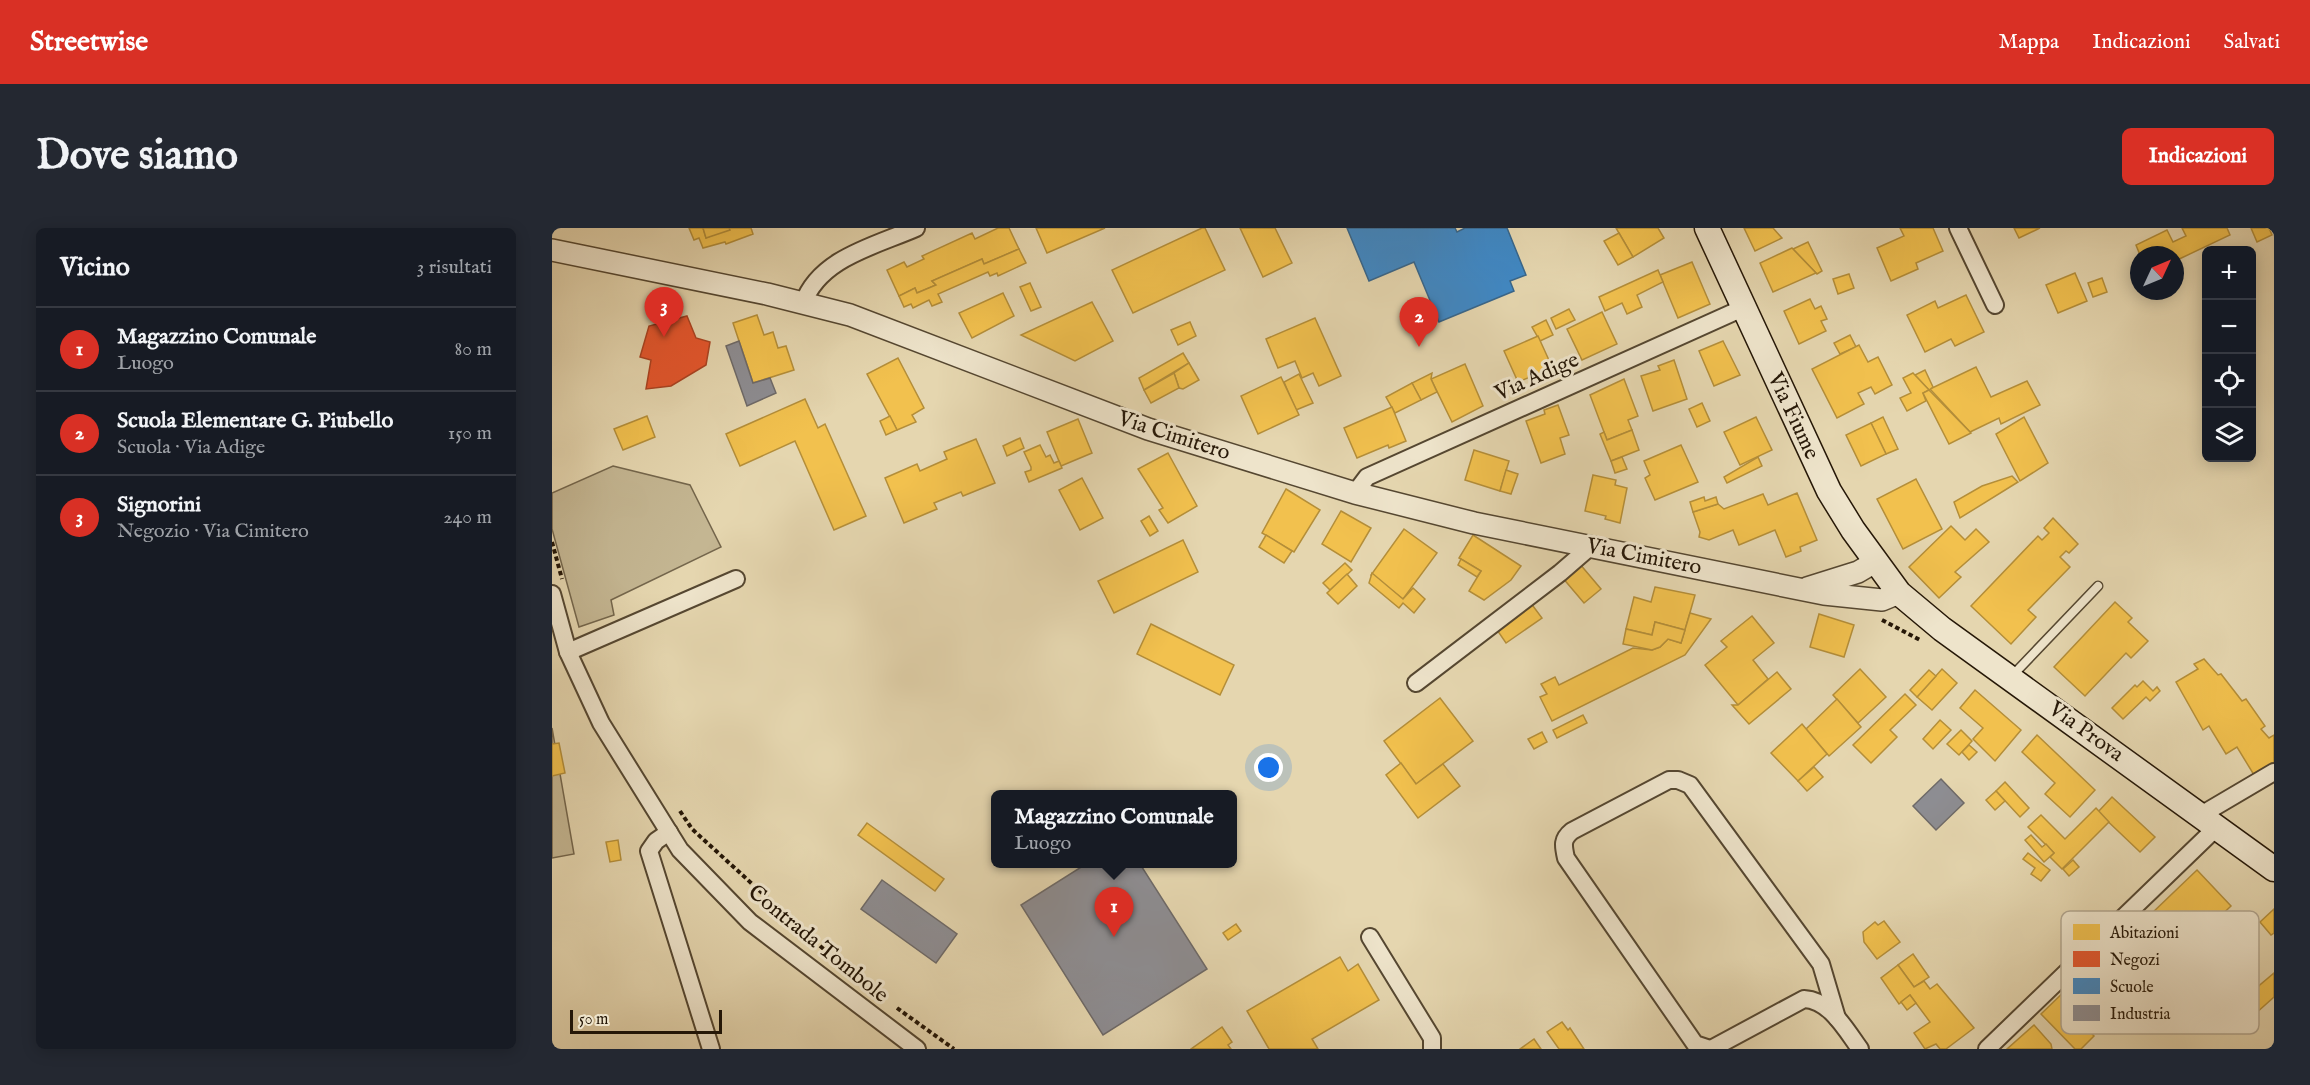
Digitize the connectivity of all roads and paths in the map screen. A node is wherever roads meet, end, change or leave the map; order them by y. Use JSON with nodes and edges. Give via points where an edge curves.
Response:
{"nodes":[{"id":1,"x":916,"y":228,"type":"edge"},
{"id":2,"x":1707,"y":228,"type":"edge"},
{"id":3,"x":1958,"y":228,"type":"edge"},
{"id":4,"x":552,"y":250,"type":"edge"},
{"id":5,"x":803,"y":304,"type":"junction"},
{"id":6,"x":1995,"y":305,"type":"dead end"},
{"id":7,"x":1743,"y":308,"type":"junction"},
{"id":8,"x":1355,"y":492,"type":"junction"},
{"id":9,"x":552,"y":542,"type":"edge"},
{"id":10,"x":1590,"y":547,"type":"junction"},
{"id":11,"x":1875,"y":562,"type":"junction"},
{"id":12,"x":736,"y":579,"type":"dead end"},
{"id":13,"x":2098,"y":586,"type":"dead end"},
{"id":14,"x":1807,"y":588,"type":"junction"},
{"id":15,"x":558,"y":589,"type":"edge"},
{"id":16,"x":1899,"y":593,"type":"junction"},
{"id":17,"x":568,"y":652,"type":"junction"},
{"id":18,"x":2010,"y":678,"type":"junction"},
{"id":19,"x":1416,"y":683,"type":"dead end"},
{"id":20,"x":2274,"y":772,"type":"edge"},
{"id":21,"x":679,"y":810,"type":"dead end"},
{"id":22,"x":2209,"y":821,"type":"junction"},
{"id":23,"x":669,"y":832,"type":"junction"},
{"id":24,"x":2274,"y":869,"type":"edge"},
{"id":25,"x":2121,"y":911,"type":"edge"},
{"id":26,"x":1370,"y":937,"type":"dead end"},
{"id":27,"x":2061,"y":973,"type":"edge"},
{"id":28,"x":1826,"y":976,"type":"junction"},
{"id":29,"x":860,"y":982,"type":"dead end"},
{"id":30,"x":1804,"y":999,"type":"junction"},
{"id":31,"x":888,"y":1002,"type":"dead end"},
{"id":32,"x":1837,"y":1018,"type":"junction"},
{"id":33,"x":711,"y":1049,"type":"edge"},
{"id":34,"x":917,"y":1049,"type":"edge"},
{"id":35,"x":954,"y":1049,"type":"edge"},
{"id":36,"x":1432,"y":1049,"type":"edge"},
{"id":37,"x":1711,"y":1049,"type":"edge"},
{"id":38,"x":1860,"y":1049,"type":"edge"},
{"id":39,"x":1987,"y":1049,"type":"edge"}],
"edges":[{"from":1,"to":5,"type":"street","via":[[831,265],[814,282]]},
{"from":2,"to":7,"type":"main road","name":"Via Fiume"},
{"from":3,"to":6,"type":"street"},
{"from":4,"to":5,"type":"street","name":"Via Cimitero"},
{"from":5,"to":8,"type":"street","name":"Via Cimitero","via":[[850,315],[1148,429]]},
{"from":7,"to":8,"type":"street","name":"Via Adige","via":[[1367,477]]},
{"from":7,"to":11,"type":"main road","name":"Via Fiume","via":[[1829,490]]},
{"from":8,"to":10,"type":"street","name":"Via Cimitero","via":[[1474,523]]},
{"from":9,"to":15,"type":"path"},
{"from":10,"to":14,"type":"street","name":"Via Cimitero"},
{"from":10,"to":19,"type":"street"},
{"from":11,"to":14,"type":"street","name":"Via Cimitero","via":[[1858,572]]},
{"from":11,"to":16,"type":"main road","name":"Via Fiume"},
{"from":12,"to":17,"type":"street"},
{"from":13,"to":18,"type":"lane"},
{"from":14,"to":16,"type":"street","name":"Via Cimitero","via":[[1863,599],[1882,600]]},
{"from":15,"to":17,"type":"street","name":"Contrada Tombole"},
{"from":16,"to":18,"type":"main road","name":"Via Prova"},
{"from":17,"to":23,"type":"street","name":"Contrada Tombole","via":[[601,723]]},
{"from":18,"to":22,"type":"main road","name":"Via Prova"},
{"from":20,"to":22,"type":"street"},
{"from":21,"to":29,"type":"path","via":[[692,830]]},
{"from":22,"to":24,"type":"main road","name":"Via Prova"},
{"from":22,"to":25,"type":"street"},
{"from":23,"to":33,"type":"street","via":[[649,851]]},
{"from":23,"to":34,"type":"street","name":"Contrada Tombole","via":[[680,850],[750,922]]},
{"from":26,"to":36,"type":"street","via":[[1432,1038]]},
{"from":27,"to":39,"type":"street"},
{"from":28,"to":30,"type":"street"},
{"from":28,"to":32,"type":"street"},
{"from":28,"to":37,"type":"street","via":[[1690,785],[1669,780],[1572,831],[1563,845],[1566,858],[1695,1044]]},
{"from":30,"to":32,"type":"street","via":[[1823,1006]]},
{"from":30,"to":37,"type":"street"},
{"from":31,"to":35,"type":"path"},
{"from":32,"to":38,"type":"street"}]}
